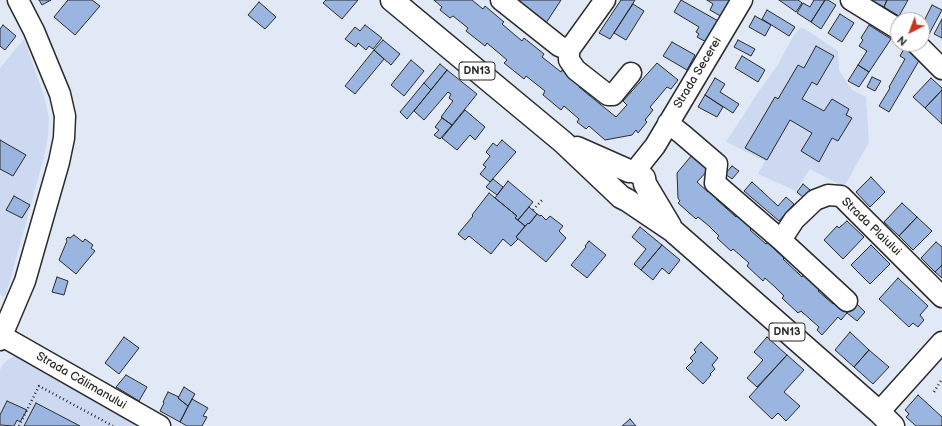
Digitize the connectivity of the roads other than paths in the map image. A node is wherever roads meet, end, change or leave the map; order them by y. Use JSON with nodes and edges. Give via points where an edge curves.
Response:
{"nodes":[{"id":1,"x":18,"y":0,"type":"edge"},
{"id":2,"x":392,"y":0,"type":"edge"},
{"id":3,"x":501,"y":0,"type":"edge"},
{"id":4,"x":605,"y":0,"type":"edge"},
{"id":5,"x":742,"y":0,"type":"edge"},
{"id":6,"x":851,"y":0,"type":"edge"},
{"id":7,"x":890,"y":24,"type":"edge"},
{"id":8,"x":930,"y":46,"type":"edge"},
{"id":9,"x":569,"y":50,"type":"junction"},
{"id":10,"x":925,"y":52,"type":"edge"},
{"id":11,"x":942,"y":52,"type":"edge"},
{"id":12,"x":942,"y":69,"type":"edge"},
{"id":13,"x":631,"y":73,"type":"dead end"},
{"id":14,"x":668,"y":123,"type":"junction"},
{"id":15,"x":563,"y":142,"type":"junction"},
{"id":16,"x":638,"y":176,"type":"junction"},
{"id":17,"x":622,"y":196,"type":"junction"},
{"id":18,"x":673,"y":231,"type":"junction"},
{"id":19,"x":781,"y":240,"type":"junction"},
{"id":20,"x":942,"y":297,"type":"edge"},
{"id":21,"x":847,"y":301,"type":"dead end"},
{"id":22,"x":1,"y":338,"type":"edge"},
{"id":23,"x":942,"y":342,"type":"edge"},
{"id":24,"x":886,"y":419,"type":"edge"},
{"id":25,"x":160,"y":426,"type":"edge"}],
"edges":[{"from":1,"to":22,"type":"street","via":[[60,94],[65,116],[64,138],[25,281]]},
{"from":2,"to":15,"type":"main road","number":"DN13"},
{"from":3,"to":9,"type":"street","via":[[559,46]]},
{"from":4,"to":9,"type":"street"},
{"from":5,"to":14,"type":"street","name":"Strada Secerei"},
{"from":6,"to":7,"type":"street"},
{"from":8,"to":11,"type":"street"},
{"from":9,"to":13,"type":"street","via":[[569,60],[576,70],[608,95],[613,95]]},
{"from":10,"to":12,"type":"street"},
{"from":14,"to":16,"type":"street","name":"Strada Secerei"},
{"from":14,"to":19,"type":"street","via":[[717,164],[715,183]]},
{"from":15,"to":16,"type":"main road","number":"DN13"},
{"from":15,"to":17,"type":"main road","number":"DN13"},
{"from":16,"to":17,"type":"main road","via":[[623,172],[619,176],[616,187]]},
{"from":16,"to":18,"type":"main road","number":"DN13"},
{"from":17,"to":18,"type":"main road","number":"DN13"},
{"from":18,"to":24,"type":"main road","number":"DN13"},
{"from":19,"to":20,"type":"street","name":"Strada Plaiului","via":[[794,220],[815,200],[828,194],[841,196]]},
{"from":19,"to":21,"type":"street"},
{"from":22,"to":25,"type":"street","name":"Strada Călimanului"},
{"from":23,"to":24,"type":"street"}]}
